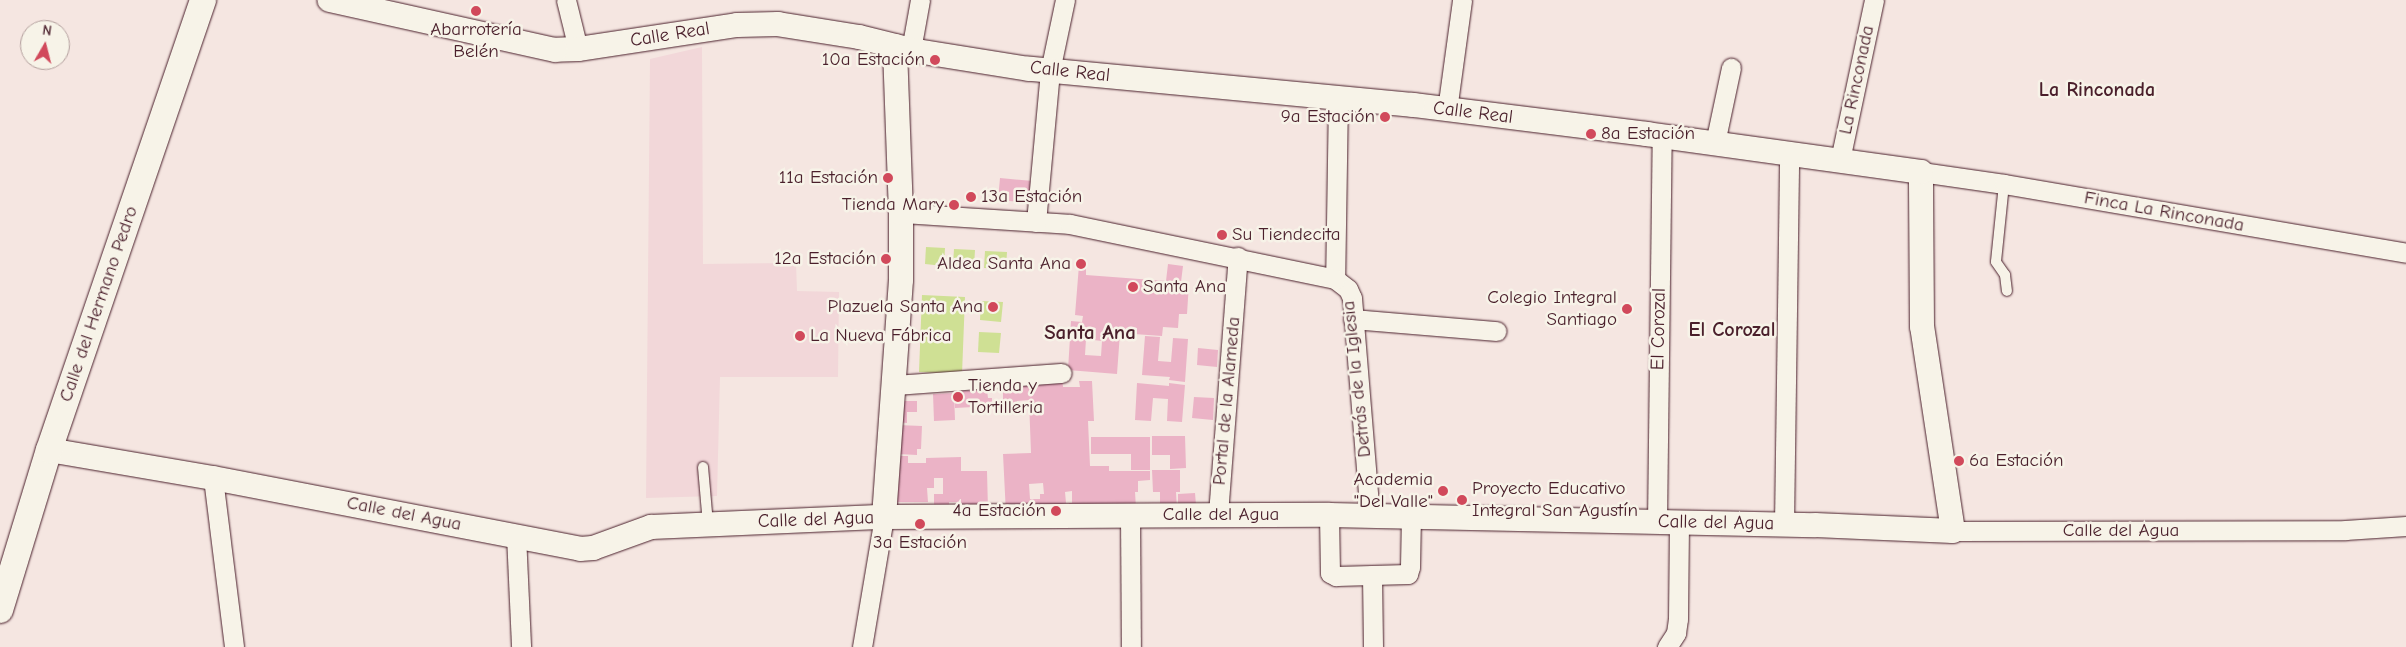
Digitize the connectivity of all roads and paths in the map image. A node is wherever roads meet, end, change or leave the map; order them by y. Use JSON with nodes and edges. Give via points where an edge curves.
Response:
{"nodes":[{"id":1,"x":203,"y":0,"type":"edge"},
{"id":2,"x":329,"y":0,"type":"edge"},
{"id":3,"x":566,"y":0,"type":"edge"},
{"id":4,"x":920,"y":0,"type":"edge"},
{"id":5,"x":1065,"y":0,"type":"edge"},
{"id":6,"x":1462,"y":0,"type":"edge"},
{"id":7,"x":1874,"y":0,"type":"edge"},
{"id":8,"x":903,"y":48,"type":"junction"},
{"id":9,"x":578,"y":49,"type":"junction"},
{"id":10,"x":1732,"y":68,"type":"dead end"},
{"id":11,"x":1050,"y":71,"type":"junction"},
{"id":12,"x":1338,"y":97,"type":"junction"},
{"id":13,"x":1447,"y":110,"type":"junction"},
{"id":14,"x":1662,"y":136,"type":"junction"},
{"id":15,"x":1715,"y":143,"type":"junction"},
{"id":16,"x":1789,"y":153,"type":"junction"},
{"id":17,"x":1817,"y":157,"type":"joint"},
{"id":18,"x":1840,"y":160,"type":"junction"},
{"id":19,"x":1921,"y":172,"type":"junction"},
{"id":20,"x":2004,"y":184,"type":"junction"},
{"id":21,"x":901,"y":213,"type":"junction"},
{"id":22,"x":1036,"y":222,"type":"junction"},
{"id":23,"x":2406,"y":253,"type":"edge"},
{"id":24,"x":1238,"y":257,"type":"junction"},
{"id":25,"x":1335,"y":279,"type":"junction"},
{"id":26,"x":2006,"y":291,"type":"dead end"},
{"id":27,"x":1353,"y":320,"type":"junction"},
{"id":28,"x":1496,"y":331,"type":"dead end"},
{"id":29,"x":1062,"y":373,"type":"dead end"},
{"id":30,"x":894,"y":385,"type":"junction"},
{"id":31,"x":50,"y":450,"type":"junction"},
{"id":32,"x":703,"y":467,"type":"dead end"},
{"id":33,"x":213,"y":478,"type":"junction"},
{"id":34,"x":1218,"y":514,"type":"junction"},
{"id":35,"x":1130,"y":515,"type":"junction"},
{"id":36,"x":1329,"y":515,"type":"junction"},
{"id":37,"x":1370,"y":516,"type":"junction"},
{"id":38,"x":884,"y":517,"type":"junction"},
{"id":39,"x":1411,"y":517,"type":"junction"},
{"id":40,"x":1668,"y":523,"type":"junction"},
{"id":41,"x":708,"y":524,"type":"junction"},
{"id":42,"x":1784,"y":525,"type":"junction"},
{"id":43,"x":2406,"y":526,"type":"edge"},
{"id":44,"x":1952,"y":531,"type":"junction"},
{"id":45,"x":516,"y":536,"type":"junction"},
{"id":46,"x":1372,"y":575,"type":"junction"},
{"id":47,"x":0,"y":610,"type":"edge"},
{"id":48,"x":234,"y":647,"type":"edge"},
{"id":49,"x":521,"y":647,"type":"edge"},
{"id":50,"x":862,"y":647,"type":"edge"},
{"id":51,"x":1131,"y":647,"type":"edge"},
{"id":52,"x":1373,"y":647,"type":"edge"},
{"id":53,"x":1668,"y":647,"type":"edge"}],
"edges":[{"from":1,"to":31,"type":"main road","name":"Calle del Hermano Pedro"},
{"from":2,"to":9,"type":"street","name":"Calle Real","via":[[555,50]]},
{"from":3,"to":9,"type":"street"},
{"from":4,"to":8,"type":"street"},
{"from":5,"to":11,"type":"street"},
{"from":6,"to":13,"type":"street"},
{"from":7,"to":18,"type":"street","name":"La Rinconada"},
{"from":8,"to":9,"type":"street","name":"Calle Real","via":[[859,37],[778,24],[737,25]]},
{"from":8,"to":11,"type":"street","name":"Calle Real"},
{"from":8,"to":21,"type":"street"},
{"from":10,"to":15,"type":"street"},
{"from":11,"to":12,"type":"street","name":"Calle Real"},
{"from":11,"to":22,"type":"street"},
{"from":12,"to":13,"type":"street","name":"Calle Real"},
{"from":12,"to":25,"type":"street","name":"Detrás de la Iglesia"},
{"from":13,"to":14,"type":"street","name":"Calle Real"},
{"from":14,"to":15,"type":"street","name":"Calle Real"},
{"from":14,"to":40,"type":"street","name":"El Corozal"},
{"from":15,"to":16,"type":"street","name":"Calle Real"},
{"from":16,"to":17,"type":"street","name":"Calle Real"},
{"from":16,"to":42,"type":"street"},
{"from":17,"to":18,"type":"street","name":"La Rinconada"},
{"from":18,"to":19,"type":"street","name":"La Rinconada"},
{"from":19,"to":20,"type":"street","name":"Finca La Rinconada"},
{"from":19,"to":44,"type":"street","via":[[1922,327]]},
{"from":20,"to":23,"type":"street","name":"Finca La Rinconada"},
{"from":20,"to":26,"type":"lane","via":[[1996,262],[2005,275]]},
{"from":21,"to":22,"type":"street"},
{"from":21,"to":30,"type":"street","via":[[901,280]]},
{"from":22,"to":24,"type":"street","via":[[1070,224]]},
{"from":24,"to":25,"type":"street"},
{"from":24,"to":34,"type":"street","name":"Portal de la Alameda"},
{"from":25,"to":27,"type":"street","name":"Detrás de la Iglesia","via":[[1348,289],[1352,298]]},
{"from":27,"to":28,"type":"street"},
{"from":27,"to":37,"type":"street","name":"Detrás de la Iglesia"},
{"from":29,"to":30,"type":"street"},
{"from":30,"to":38,"type":"street"},
{"from":31,"to":33,"type":"street","name":"Calle del Agua"},
{"from":31,"to":47,"type":"main road","name":"Calle del Hermano Pedro"},
{"from":32,"to":41,"type":"lane"},
{"from":33,"to":45,"type":"street","name":"Calle del Agua"},
{"from":33,"to":48,"type":"street"},
{"from":34,"to":35,"type":"street","name":"Calle del Agua"},
{"from":34,"to":36,"type":"street","name":"Calle del Agua"},
{"from":35,"to":38,"type":"street","name":"Calle del Agua"},
{"from":35,"to":51,"type":"street"},
{"from":36,"to":37,"type":"street","name":"Calle del Agua"},
{"from":36,"to":46,"type":"street","via":[[1331,574]]},
{"from":37,"to":39,"type":"street","name":"Calle del Agua"},
{"from":38,"to":41,"type":"street","name":"Calle del Agua"},
{"from":38,"to":50,"type":"street"},
{"from":39,"to":40,"type":"street","name":"Calle del Agua"},
{"from":39,"to":46,"type":"street","via":[[1410,571],[1404,575]]},
{"from":40,"to":42,"type":"street","name":"Calle del Agua"},
{"from":40,"to":53,"type":"street","name":"El Corozal","via":[[1678,618],[1676,633]]},
{"from":41,"to":45,"type":"street","name":"Calle del Agua","via":[[651,527],[586,549]]},
{"from":42,"to":44,"type":"street","name":"Calle del Agua"},
{"from":43,"to":44,"type":"street","name":"Calle del Agua"},
{"from":45,"to":49,"type":"street"},
{"from":46,"to":52,"type":"street"}]}
